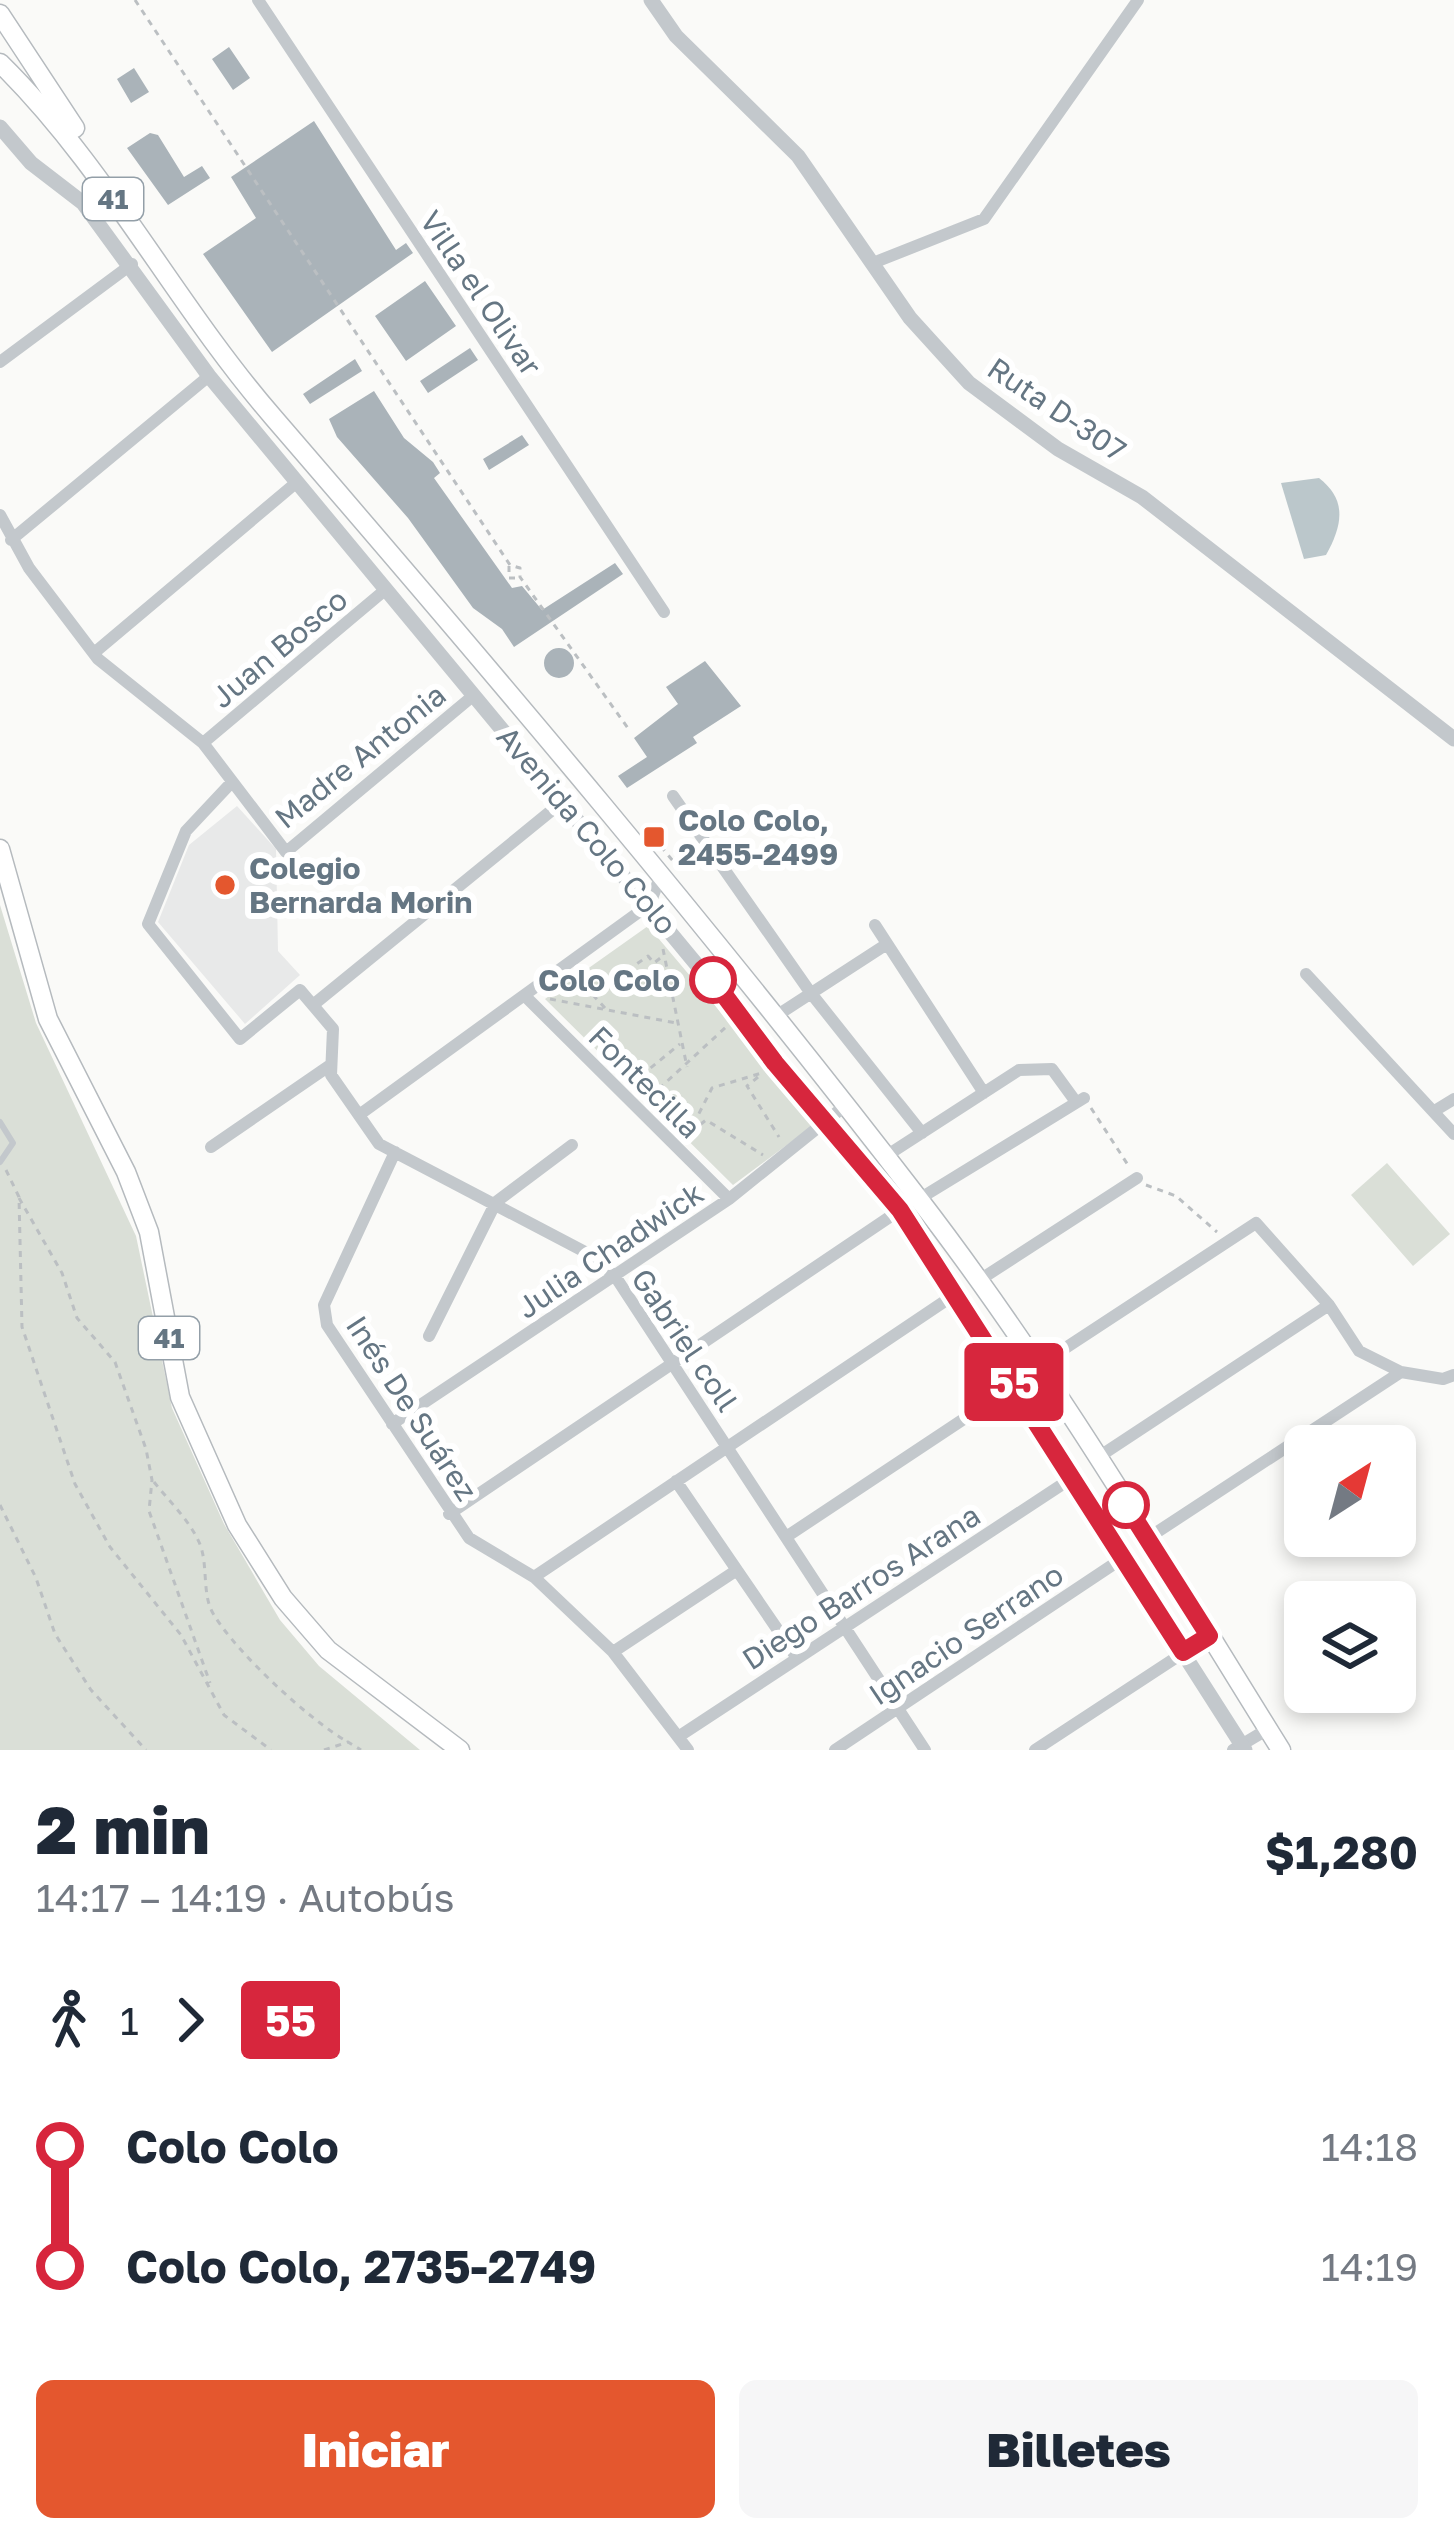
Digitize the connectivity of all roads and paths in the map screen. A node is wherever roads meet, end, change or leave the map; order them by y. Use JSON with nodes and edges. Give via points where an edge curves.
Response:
{"nodes":[{"id":1,"x":135,"y":0,"type":"edge"},
{"id":2,"x":258,"y":0,"type":"edge"},
{"id":3,"x":651,"y":0,"type":"edge"},
{"id":4,"x":1138,"y":0,"type":"edge"},
{"id":5,"x":0,"y":14,"type":"edge"},
{"id":6,"x":0,"y":63,"type":"edge"},
{"id":7,"x":0,"y":128,"type":"edge"},
{"id":8,"x":873,"y":263,"type":"junction"},
{"id":9,"x":132,"y":264,"type":"junction"},
{"id":10,"x":215,"y":344,"type":"junction"},
{"id":11,"x":0,"y":362,"type":"edge"},
{"id":12,"x":209,"y":376,"type":"junction"},
{"id":13,"x":297,"y":482,"type":"junction"},
{"id":14,"x":0,"y":515,"type":"edge"},
{"id":15,"x":11,"y":540,"type":"junction"},
{"id":16,"x":510,"y":565,"type":"junction"},
{"id":17,"x":520,"y":577,"type":"junction"},
{"id":18,"x":386,"y":590,"type":"junction"},
{"id":19,"x":664,"y":612,"type":"dead end"},
{"id":20,"x":94,"y":652,"type":"junction"},
{"id":21,"x":474,"y":695,"type":"junction"},
{"id":22,"x":630,"y":731,"type":"dead end"},
{"id":23,"x":1454,"y":740,"type":"edge"},
{"id":24,"x":203,"y":743,"type":"junction"},
{"id":25,"x":231,"y":784,"type":"junction"},
{"id":26,"x":673,"y":796,"type":"dead end"},
{"id":27,"x":562,"y":802,"type":"junction"},
{"id":28,"x":0,"y":849,"type":"edge"},
{"id":29,"x":660,"y":877,"type":"junction"},
{"id":30,"x":655,"y":910,"type":"junction"},
{"id":31,"x":875,"y":925,"type":"dead end"},
{"id":32,"x":887,"y":944,"type":"junction"},
{"id":33,"x":664,"y":954,"type":"junction"},
{"id":34,"x":1306,"y":974,"type":"dead end"},
{"id":35,"x":810,"y":992,"type":"junction"},
{"id":36,"x":529,"y":997,"type":"junction"},
{"id":37,"x":313,"y":1005,"type":"junction"},
{"id":38,"x":607,"y":1010,"type":"junction"},
{"id":39,"x":740,"y":1012,"type":"junction"},
{"id":40,"x":776,"y":1016,"type":"junction"},
{"id":41,"x":678,"y":1023,"type":"junction"},
{"id":42,"x":682,"y":1042,"type":"junction"},
{"id":43,"x":775,"y":1063,"type":"junction"},
{"id":44,"x":329,"y":1066,"type":"junction"},
{"id":45,"x":687,"y":1067,"type":"junction"},
{"id":46,"x":759,"y":1077,"type":"junction"},
{"id":47,"x":621,"y":1092,"type":"junction"},
{"id":48,"x":984,"y":1093,"type":"junction"},
{"id":49,"x":1454,"y":1100,"type":"edge"},
{"id":50,"x":846,"y":1106,"type":"junction"},
{"id":51,"x":637,"y":1108,"type":"junction"},
{"id":52,"x":1436,"y":1111,"type":"junction"},
{"id":53,"x":359,"y":1115,"type":"junction"},
{"id":54,"x":0,"y":1122,"type":"edge"},
{"id":55,"x":827,"y":1126,"type":"junction"},
{"id":56,"x":690,"y":1133,"type":"junction"},
{"id":57,"x":922,"y":1133,"type":"junction"},
{"id":58,"x":1454,"y":1134,"type":"edge"},
{"id":59,"x":572,"y":1145,"type":"dead end"},
{"id":60,"x":675,"y":1146,"type":"junction"},
{"id":61,"x":211,"y":1147,"type":"dead end"},
{"id":62,"x":395,"y":1152,"type":"junction"},
{"id":63,"x":886,"y":1156,"type":"junction"},
{"id":64,"x":783,"y":1159,"type":"junction"},
{"id":65,"x":0,"y":1163,"type":"edge"},
{"id":66,"x":1137,"y":1178,"type":"dead end"},
{"id":67,"x":19,"y":1197,"type":"junction"},
{"id":68,"x":729,"y":1199,"type":"junction"},
{"id":69,"x":919,"y":1199,"type":"junction"},
{"id":70,"x":496,"y":1202,"type":"junction"},
{"id":71,"x":900,"y":1210,"type":"junction"},
{"id":72,"x":615,"y":1276,"type":"junction"},
{"id":73,"x":978,"y":1281,"type":"junction"},
{"id":74,"x":957,"y":1293,"type":"junction"},
{"id":75,"x":1330,"y":1305,"type":"junction"},
{"id":76,"x":429,"y":1336,"type":"dead end"},
{"id":77,"x":673,"y":1362,"type":"junction"},
{"id":78,"x":1038,"y":1366,"type":"junction"},
{"id":79,"x":1401,"y":1372,"type":"junction"},
{"id":80,"x":1454,"y":1376,"type":"edge"},
{"id":81,"x":1015,"y":1384,"type":"junction"},
{"id":82,"x":392,"y":1424,"type":"junction"},
{"id":83,"x":727,"y":1446,"type":"junction"},
{"id":84,"x":1097,"y":1458,"type":"junction"},
{"id":85,"x":1072,"y":1478,"type":"junction"},
{"id":86,"x":152,"y":1480,"type":"junction"},
{"id":87,"x":676,"y":1481,"type":"junction"},
{"id":88,"x":0,"y":1505,"type":"edge"},
{"id":89,"x":448,"y":1514,"type":"junction"},
{"id":90,"x":786,"y":1537,"type":"junction"},
{"id":91,"x":1148,"y":1538,"type":"junction"},
{"id":92,"x":1123,"y":1558,"type":"junction"},
{"id":93,"x":737,"y":1570,"type":"junction"},
{"id":94,"x":533,"y":1577,"type":"junction"},
{"id":95,"x":844,"y":1626,"type":"junction"},
{"id":96,"x":1209,"y":1636,"type":"junction"},
{"id":97,"x":613,"y":1652,"type":"junction"},
{"id":98,"x":1183,"y":1652,"type":"junction"},
{"id":99,"x":797,"y":1658,"type":"junction"},
{"id":100,"x":212,"y":1690,"type":"junction"},
{"id":101,"x":898,"y":1707,"type":"junction"},
{"id":102,"x":1268,"y":1729,"type":"junction"},
{"id":103,"x":678,"y":1737,"type":"junction"},
{"id":104,"x":348,"y":1742,"type":"junction"},
{"id":105,"x":1240,"y":1748,"type":"edge"},
{"id":106,"x":146,"y":1750,"type":"edge"},
{"id":107,"x":271,"y":1750,"type":"edge"},
{"id":108,"x":324,"y":1750,"type":"edge"},
{"id":109,"x":361,"y":1750,"type":"edge"},
{"id":110,"x":460,"y":1750,"type":"edge"},
{"id":111,"x":688,"y":1750,"type":"edge"},
{"id":112,"x":835,"y":1750,"type":"edge"},
{"id":113,"x":925,"y":1750,"type":"edge"},
{"id":114,"x":1035,"y":1750,"type":"edge"},
{"id":115,"x":1281,"y":1750,"type":"edge"}],
"edges":[{"from":1,"to":16,"type":"path"},
{"from":2,"to":19,"type":"street","name":"Villa el Olivar"},
{"from":3,"to":8,"type":"street","name":"Ruta D-307","via":[[676,36],[798,156]]},
{"from":4,"to":8,"type":"street","via":[[984,219]]},
{"from":5,"to":10,"type":"main road"},
{"from":6,"to":10,"type":"main road","number":"41","via":[[57,122]]},
{"from":7,"to":9,"type":"street","name":"Avenida Colo Colo","via":[[83,203]]},
{"from":8,"to":23,"type":"street","name":"Ruta D-307","via":[[969,383],[1058,449],[1142,497]]},
{"from":9,"to":11,"type":"street"},
{"from":9,"to":12,"type":"street","name":"Avenida Colo Colo"},
{"from":10,"to":29,"type":"main road","name":"Avenida Colo Colo","number":"41"},
{"from":12,"to":13,"type":"street","name":"Avenida Colo Colo"},
{"from":12,"to":15,"type":"street"},
{"from":13,"to":18,"type":"street","name":"Avenida Colo Colo"},
{"from":13,"to":20,"type":"street"},
{"from":14,"to":15,"type":"street","name":"Madre Antonia"},
{"from":15,"to":20,"type":"street","name":"Madre Antonia"},
{"from":16,"to":17,"type":"path"},
{"from":16,"to":17,"type":"path","via":[[508,578]]},
{"from":17,"to":22,"type":"path"},
{"from":18,"to":21,"type":"street","name":"Avenida Colo Colo"},
{"from":18,"to":24,"type":"street","name":"Juan Bosco"},
{"from":20,"to":24,"type":"street","name":"Madre Antonia"},
{"from":21,"to":25,"type":"street","name":"Madre Antonia","via":[[286,852]]},
{"from":21,"to":27,"type":"street","name":"Avenida Colo Colo"},
{"from":24,"to":25,"type":"street","name":"Madre Antonia"},
{"from":25,"to":37,"type":"street","name":"Gabriel coll","via":[[186,831],[148,924],[240,1039],[300,990]]},
{"from":26,"to":35,"type":"street"},
{"from":27,"to":30,"type":"street","name":"Avenida Colo Colo"},
{"from":27,"to":37,"type":"street"},
{"from":28,"to":110,"type":"main road","number":"41","via":[[48,1018],[149,1232],[180,1397],[237,1525],[328,1650]]},
{"from":29,"to":30,"type":"street"},
{"from":29,"to":40,"type":"main road","name":"Avenida Colo Colo","number":"41"},
{"from":30,"to":33,"type":"path"},
{"from":30,"to":36,"type":"street"},
{"from":30,"to":39,"type":"street","name":"Avenida Colo Colo"},
{"from":31,"to":32,"type":"street"},
{"from":32,"to":35,"type":"street"},
{"from":32,"to":48,"type":"street"},
{"from":33,"to":38,"type":"path","via":[[654,963],[648,956],[593,995]]},
{"from":33,"to":41,"type":"path"},
{"from":34,"to":52,"type":"street"},
{"from":35,"to":40,"type":"street"},
{"from":35,"to":57,"type":"street"},
{"from":36,"to":38,"type":"path"},
{"from":36,"to":47,"type":"street","name":"Fontecilla"},
{"from":36,"to":53,"type":"street"},
{"from":37,"to":44,"type":"street","name":"Gabriel coll","via":[[336,1038]]},
{"from":38,"to":41,"type":"path"},
{"from":39,"to":43,"type":"street","name":"Avenida Colo Colo"},
{"from":39,"to":45,"type":"path"},
{"from":40,"to":50,"type":"main road","name":"Avenida Colo Colo","number":"41"},
{"from":41,"to":42,"type":"path"},
{"from":42,"to":45,"type":"path"},
{"from":42,"to":47,"type":"path"},
{"from":43,"to":46,"type":"path"},
{"from":43,"to":55,"type":"street","name":"Avenida Colo Colo"},
{"from":44,"to":53,"type":"street","name":"Gabriel coll"},
{"from":44,"to":61,"type":"street"},
{"from":45,"to":51,"type":"path"},
{"from":46,"to":56,"type":"path","via":[[712,1088]]},
{"from":46,"to":64,"type":"path","via":[[747,1086]]},
{"from":47,"to":51,"type":"street","name":"Fontecilla"},
{"from":48,"to":57,"type":"street"},
{"from":48,"to":69,"type":"street","via":[[1019,1070],[1042,1066],[1080,1100]]},
{"from":49,"to":52,"type":"street"},
{"from":50,"to":55,"type":"street","name":"Julia Chadwick"},
{"from":50,"to":63,"type":"main road","name":"Avenida Colo Colo","number":"41"},
{"from":51,"to":60,"type":"street","name":"Fontecilla"},
{"from":52,"to":58,"type":"street"},
{"from":53,"to":62,"type":"street","name":"Gabriel coll"},
{"from":54,"to":65,"type":"lane","via":[[13,1143]]},
{"from":55,"to":64,"type":"street","name":"Julia Chadwick"},
{"from":55,"to":71,"type":"street","name":"Avenida Colo Colo"},
{"from":56,"to":60,"type":"path"},
{"from":56,"to":64,"type":"path","via":[[706,1120]]},
{"from":57,"to":63,"type":"street"},
{"from":59,"to":70,"type":"street"},
{"from":60,"to":68,"type":"street","name":"Fontecilla"},
{"from":62,"to":70,"type":"street","name":"Gabriel coll"},
{"from":62,"to":82,"type":"street","name":"Inés De Suárez","via":[[324,1305],[327,1325]]},
{"from":63,"to":69,"type":"main road","name":"Avenida Colo Colo","number":"41"},
{"from":64,"to":68,"type":"street","name":"Julia Chadwick"},
{"from":65,"to":67,"type":"path"},
{"from":66,"to":73,"type":"street"},
{"from":67,"to":86,"type":"path","via":[[77,1318],[115,1362]]},
{"from":67,"to":100,"type":"path","via":[[22,1327],[75,1484]]},
{"from":68,"to":72,"type":"street","name":"Julia Chadwick"},
{"from":69,"to":73,"type":"main road","name":"Avenida Colo Colo","number":"41"},
{"from":70,"to":72,"type":"street","name":"Gabriel coll"},
{"from":70,"to":76,"type":"street"},
{"from":71,"to":74,"type":"street","name":"Avenida Colo Colo"},
{"from":71,"to":77,"type":"street"},
{"from":72,"to":77,"type":"street","name":"Gabriel coll"},
{"from":72,"to":82,"type":"street","name":"Julia Chadwick"},
{"from":73,"to":78,"type":"main road","name":"Avenida Colo Colo","number":"41"},
{"from":74,"to":81,"type":"street","name":"Avenida Colo Colo"},
{"from":74,"to":83,"type":"street"},
{"from":75,"to":78,"type":"street","via":[[1256,1223]]},
{"from":75,"to":79,"type":"street","via":[[1359,1351]]},
{"from":75,"to":84,"type":"street"},
{"from":77,"to":83,"type":"street","name":"Gabriel coll"},
{"from":77,"to":89,"type":"street"},
{"from":78,"to":84,"type":"main road","name":"Avenida Colo Colo","number":"41"},
{"from":79,"to":80,"type":"street"},
{"from":79,"to":91,"type":"street"},
{"from":81,"to":85,"type":"street","name":"Avenida Colo Colo"},
{"from":81,"to":90,"type":"street"},
{"from":82,"to":89,"type":"street","name":"Inés De Suárez"},
{"from":83,"to":87,"type":"street"},
{"from":83,"to":90,"type":"street","name":"Gabriel coll"},
{"from":84,"to":91,"type":"main road","name":"Avenida Colo Colo","number":"41"},
{"from":85,"to":92,"type":"street","name":"Avenida Colo Colo"},
{"from":85,"to":95,"type":"street","name":"Diego Barros Arana"},
{"from":86,"to":100,"type":"path","via":[[149,1511]]},
{"from":86,"to":104,"type":"path","via":[[200,1544],[212,1614],[254,1670]]},
{"from":87,"to":93,"type":"street"},
{"from":87,"to":94,"type":"street"},
{"from":88,"to":106,"type":"path","via":[[55,1634],[91,1690]]},
{"from":89,"to":94,"type":"street","name":"Inés De Suárez","via":[[469,1538]]},
{"from":90,"to":95,"type":"street","name":"Gabriel coll"},
{"from":91,"to":96,"type":"main road","name":"Avenida Colo Colo","number":"41"},
{"from":92,"to":98,"type":"street","name":"Avenida Colo Colo"},
{"from":92,"to":101,"type":"street","name":"Ignacio Serrano"},
{"from":93,"to":97,"type":"street"},
{"from":93,"to":99,"type":"street"},
{"from":94,"to":97,"type":"street","name":"Inés De Suárez"},
{"from":95,"to":99,"type":"street","name":"Diego Barros Arana"},
{"from":95,"to":101,"type":"street","name":"Gabriel coll"},
{"from":96,"to":98,"type":"street"},
{"from":96,"to":102,"type":"main road","name":"Avenida Colo Colo","number":"41"},
{"from":97,"to":103,"type":"street","name":"Inés De Suárez"},
{"from":98,"to":105,"type":"street","name":"Avenida Colo Colo"},
{"from":98,"to":114,"type":"street"},
{"from":99,"to":103,"type":"street","name":"Diego Barros Arana"},
{"from":100,"to":107,"type":"path","via":[[224,1715]]},
{"from":101,"to":112,"type":"street","name":"Ignacio Serrano"},
{"from":101,"to":113,"type":"street","name":"Gabriel coll"},
{"from":102,"to":105,"type":"street"},
{"from":102,"to":115,"type":"main road","name":"Avenida Colo Colo","number":"41"},
{"from":103,"to":111,"type":"street","name":"Inés De Suárez"},
{"from":104,"to":108,"type":"path"},
{"from":104,"to":109,"type":"path"}]}
